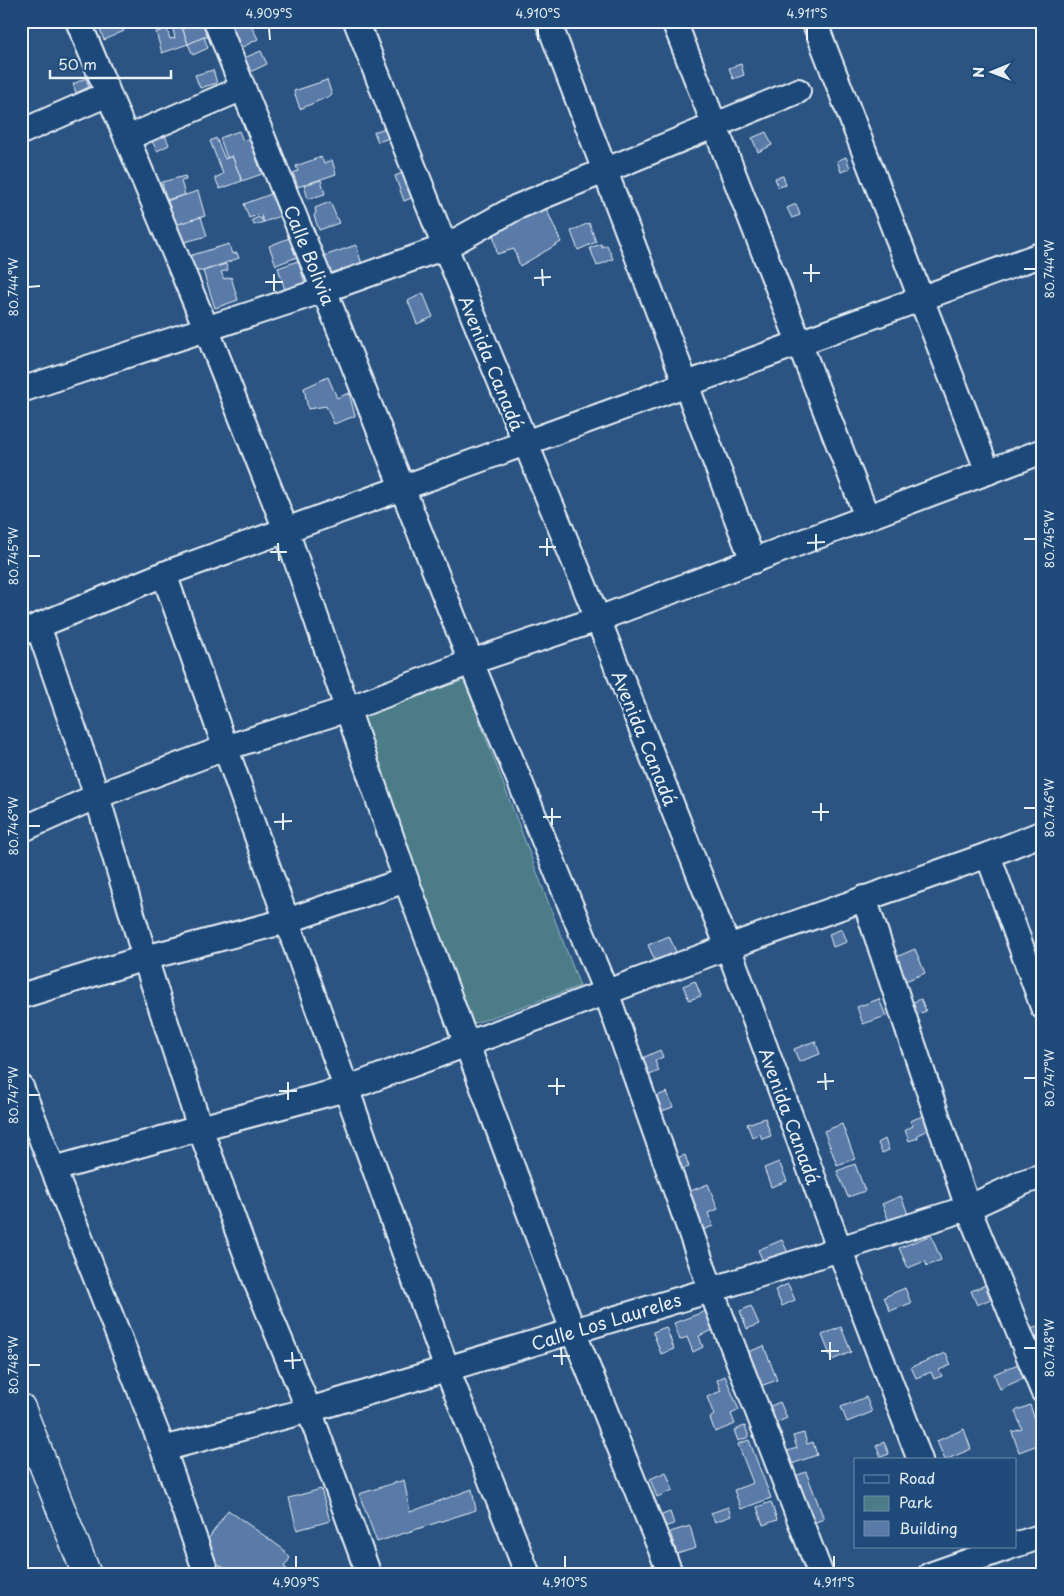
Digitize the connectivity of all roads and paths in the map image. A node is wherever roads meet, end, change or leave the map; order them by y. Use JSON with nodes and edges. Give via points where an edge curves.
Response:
{"nodes":[{"id":1,"x":78,"y":21,"type":"edge"},
{"id":2,"x":216,"y":21,"type":"edge"},
{"id":3,"x":356,"y":21,"type":"edge"},
{"id":4,"x":548,"y":21,"type":"edge"},
{"id":5,"x":674,"y":21,"type":"edge"},
{"id":6,"x":814,"y":21,"type":"edge"},
{"id":7,"x":243,"y":88,"type":"junction"},
{"id":8,"x":798,"y":91,"type":"dead end"},
{"id":9,"x":108,"y":94,"type":"junction"},
{"id":10,"x":714,"y":125,"type":"junction"},
{"id":11,"x":21,"y":132,"type":"edge"},
{"id":12,"x":127,"y":138,"type":"junction"},
{"id":13,"x":605,"y":170,"type":"junction"},
{"id":14,"x":445,"y":247,"type":"junction"},
{"id":15,"x":1043,"y":254,"type":"edge"},
{"id":16,"x":324,"y":290,"type":"junction"},
{"id":17,"x":921,"y":298,"type":"junction"},
{"id":18,"x":206,"y":328,"type":"junction"},
{"id":19,"x":799,"y":343,"type":"junction"},
{"id":20,"x":686,"y":384,"type":"junction"},
{"id":21,"x":21,"y":390,"type":"edge"},
{"id":22,"x":525,"y":444,"type":"junction"},
{"id":23,"x":1043,"y":451,"type":"edge"},
{"id":24,"x":988,"y":472,"type":"junction"},
{"id":25,"x":402,"y":488,"type":"junction"},
{"id":26,"x":868,"y":517,"type":"junction"},
{"id":27,"x":286,"y":530,"type":"junction"},
{"id":28,"x":753,"y":561,"type":"junction"},
{"id":29,"x":164,"y":574,"type":"junction"},
{"id":30,"x":598,"y":619,"type":"junction"},
{"id":31,"x":30,"y":630,"type":"edge"},
{"id":32,"x":471,"y":662,"type":"junction"},
{"id":33,"x":348,"y":709,"type":"junction"},
{"id":34,"x":225,"y":748,"type":"junction"},
{"id":35,"x":97,"y":796,"type":"junction"},
{"id":36,"x":21,"y":830,"type":"edge"},
{"id":37,"x":1043,"y":833,"type":"edge"},
{"id":38,"x":988,"y":855,"type":"junction"},
{"id":39,"x":406,"y":880,"type":"junction"},
{"id":40,"x":864,"y":898,"type":"junction"},
{"id":41,"x":286,"y":921,"type":"junction"},
{"id":42,"x":728,"y":947,"type":"junction"},
{"id":43,"x":145,"y":958,"type":"junction"},
{"id":44,"x":606,"y":992,"type":"junction"},
{"id":45,"x":21,"y":996,"type":"edge"},
{"id":46,"x":1043,"y":1007,"type":"edge"},
{"id":47,"x":467,"y":1044,"type":"junction"},
{"id":48,"x":21,"y":1087,"type":"edge"},
{"id":49,"x":346,"y":1089,"type":"junction"},
{"id":50,"x":200,"y":1128,"type":"junction"},
{"id":51,"x":54,"y":1169,"type":"junction"},
{"id":52,"x":1043,"y":1176,"type":"edge"},
{"id":53,"x":968,"y":1208,"type":"junction"},
{"id":54,"x":839,"y":1248,"type":"junction"},
{"id":55,"x":711,"y":1290,"type":"junction"},
{"id":56,"x":573,"y":1331,"type":"junction"},
{"id":57,"x":447,"y":1369,"type":"junction"},
{"id":58,"x":1043,"y":1391,"type":"edge"},
{"id":59,"x":21,"y":1408,"type":"edge"},
{"id":60,"x":309,"y":1410,"type":"junction"},
{"id":61,"x":163,"y":1449,"type":"junction"},
{"id":62,"x":919,"y":1458,"type":"edge"},
{"id":63,"x":1043,"y":1536,"type":"edge"},
{"id":64,"x":1016,"y":1545,"type":"edge"},
{"id":65,"x":1005,"y":1548,"type":"edge"},
{"id":66,"x":959,"y":1562,"type":"edge"},
{"id":67,"x":86,"y":1575,"type":"edge"},
{"id":68,"x":207,"y":1575,"type":"edge"},
{"id":69,"x":369,"y":1575,"type":"edge"},
{"id":70,"x":528,"y":1575,"type":"edge"},
{"id":71,"x":671,"y":1575,"type":"edge"},
{"id":72,"x":820,"y":1575,"type":"edge"},
{"id":73,"x":930,"y":1575,"type":"edge"}],
"edges":[{"from":1,"to":9,"type":"street"},
{"from":2,"to":7,"type":"street","name":"Calle Bolivia"},
{"from":3,"to":14,"type":"street","name":"Avenida Canadá"},
{"from":4,"to":13,"type":"street"},
{"from":5,"to":10,"type":"street"},
{"from":6,"to":17,"type":"street"},
{"from":7,"to":12,"type":"street"},
{"from":7,"to":16,"type":"street","name":"Calle Bolivia"},
{"from":8,"to":10,"type":"street"},
{"from":9,"to":11,"type":"street"},
{"from":9,"to":12,"type":"street"},
{"from":10,"to":13,"type":"street"},
{"from":10,"to":19,"type":"street"},
{"from":12,"to":18,"type":"street"},
{"from":13,"to":14,"type":"street","via":[[517,207]]},
{"from":13,"to":20,"type":"street"},
{"from":14,"to":16,"type":"street"},
{"from":14,"to":22,"type":"street","name":"Avenida Canadá"},
{"from":15,"to":17,"type":"street"},
{"from":16,"to":18,"type":"street"},
{"from":16,"to":25,"type":"street","name":"Calle Bolivia"},
{"from":17,"to":19,"type":"street"},
{"from":17,"to":24,"type":"street"},
{"from":18,"to":21,"type":"street"},
{"from":18,"to":27,"type":"street"},
{"from":19,"to":20,"type":"street"},
{"from":19,"to":26,"type":"street"},
{"from":20,"to":22,"type":"street"},
{"from":20,"to":28,"type":"street"},
{"from":22,"to":25,"type":"street"},
{"from":22,"to":30,"type":"street","name":"Avenida Canadá"},
{"from":23,"to":24,"type":"street"},
{"from":24,"to":26,"type":"street"},
{"from":25,"to":27,"type":"street"},
{"from":25,"to":32,"type":"street","name":"Calle Bolivia"},
{"from":26,"to":28,"type":"street"},
{"from":27,"to":29,"type":"street"},
{"from":27,"to":33,"type":"street"},
{"from":28,"to":30,"type":"street"},
{"from":29,"to":31,"type":"street"},
{"from":29,"to":34,"type":"street"},
{"from":30,"to":32,"type":"street"},
{"from":30,"to":42,"type":"street","name":"Avenida Canadá"},
{"from":31,"to":35,"type":"street"},
{"from":32,"to":33,"type":"street"},
{"from":32,"to":44,"type":"street","name":"Calle Bolivia"},
{"from":33,"to":34,"type":"street"},
{"from":33,"to":39,"type":"street"},
{"from":34,"to":35,"type":"street"},
{"from":34,"to":41,"type":"street"},
{"from":35,"to":36,"type":"street"},
{"from":35,"to":43,"type":"street"},
{"from":37,"to":38,"type":"street"},
{"from":38,"to":40,"type":"street"},
{"from":38,"to":46,"type":"street"},
{"from":39,"to":41,"type":"street"},
{"from":39,"to":47,"type":"street"},
{"from":40,"to":42,"type":"street"},
{"from":40,"to":53,"type":"street"},
{"from":41,"to":43,"type":"street"},
{"from":41,"to":49,"type":"street"},
{"from":42,"to":44,"type":"street"},
{"from":42,"to":54,"type":"street","name":"Avenida Canadá"},
{"from":43,"to":45,"type":"street"},
{"from":43,"to":50,"type":"street"},
{"from":44,"to":47,"type":"street"},
{"from":44,"to":55,"type":"street","name":"Calle Bolivia"},
{"from":47,"to":49,"type":"street"},
{"from":47,"to":56,"type":"street"},
{"from":48,"to":51,"type":"street"},
{"from":49,"to":50,"type":"street"},
{"from":49,"to":57,"type":"street"},
{"from":50,"to":51,"type":"street"},
{"from":50,"to":60,"type":"street","via":[[257,1284]]},
{"from":51,"to":61,"type":"street"},
{"from":52,"to":53,"type":"street","name":"Calle Los Laureles"},
{"from":53,"to":54,"type":"street","name":"Calle Los Laureles"},
{"from":53,"to":58,"type":"street"},
{"from":54,"to":55,"type":"street","name":"Calle Los Laureles"},
{"from":54,"to":62,"type":"street","name":"Avenida Canadá"},
{"from":55,"to":56,"type":"street","name":"Calle Los Laureles"},
{"from":55,"to":72,"type":"street","name":"Calle Bolivia"},
{"from":56,"to":57,"type":"street","name":"Calle Los Laureles"},
{"from":56,"to":71,"type":"street"},
{"from":57,"to":60,"type":"street","name":"Calle Los Laureles"},
{"from":57,"to":70,"type":"street"},
{"from":59,"to":67,"type":"main road"},
{"from":60,"to":61,"type":"street","name":"Calle Los Laureles"},
{"from":60,"to":69,"type":"street"},
{"from":61,"to":68,"type":"street"},
{"from":63,"to":64,"type":"street"},
{"from":65,"to":66,"type":"street"},
{"from":66,"to":73,"type":"street"}]}
